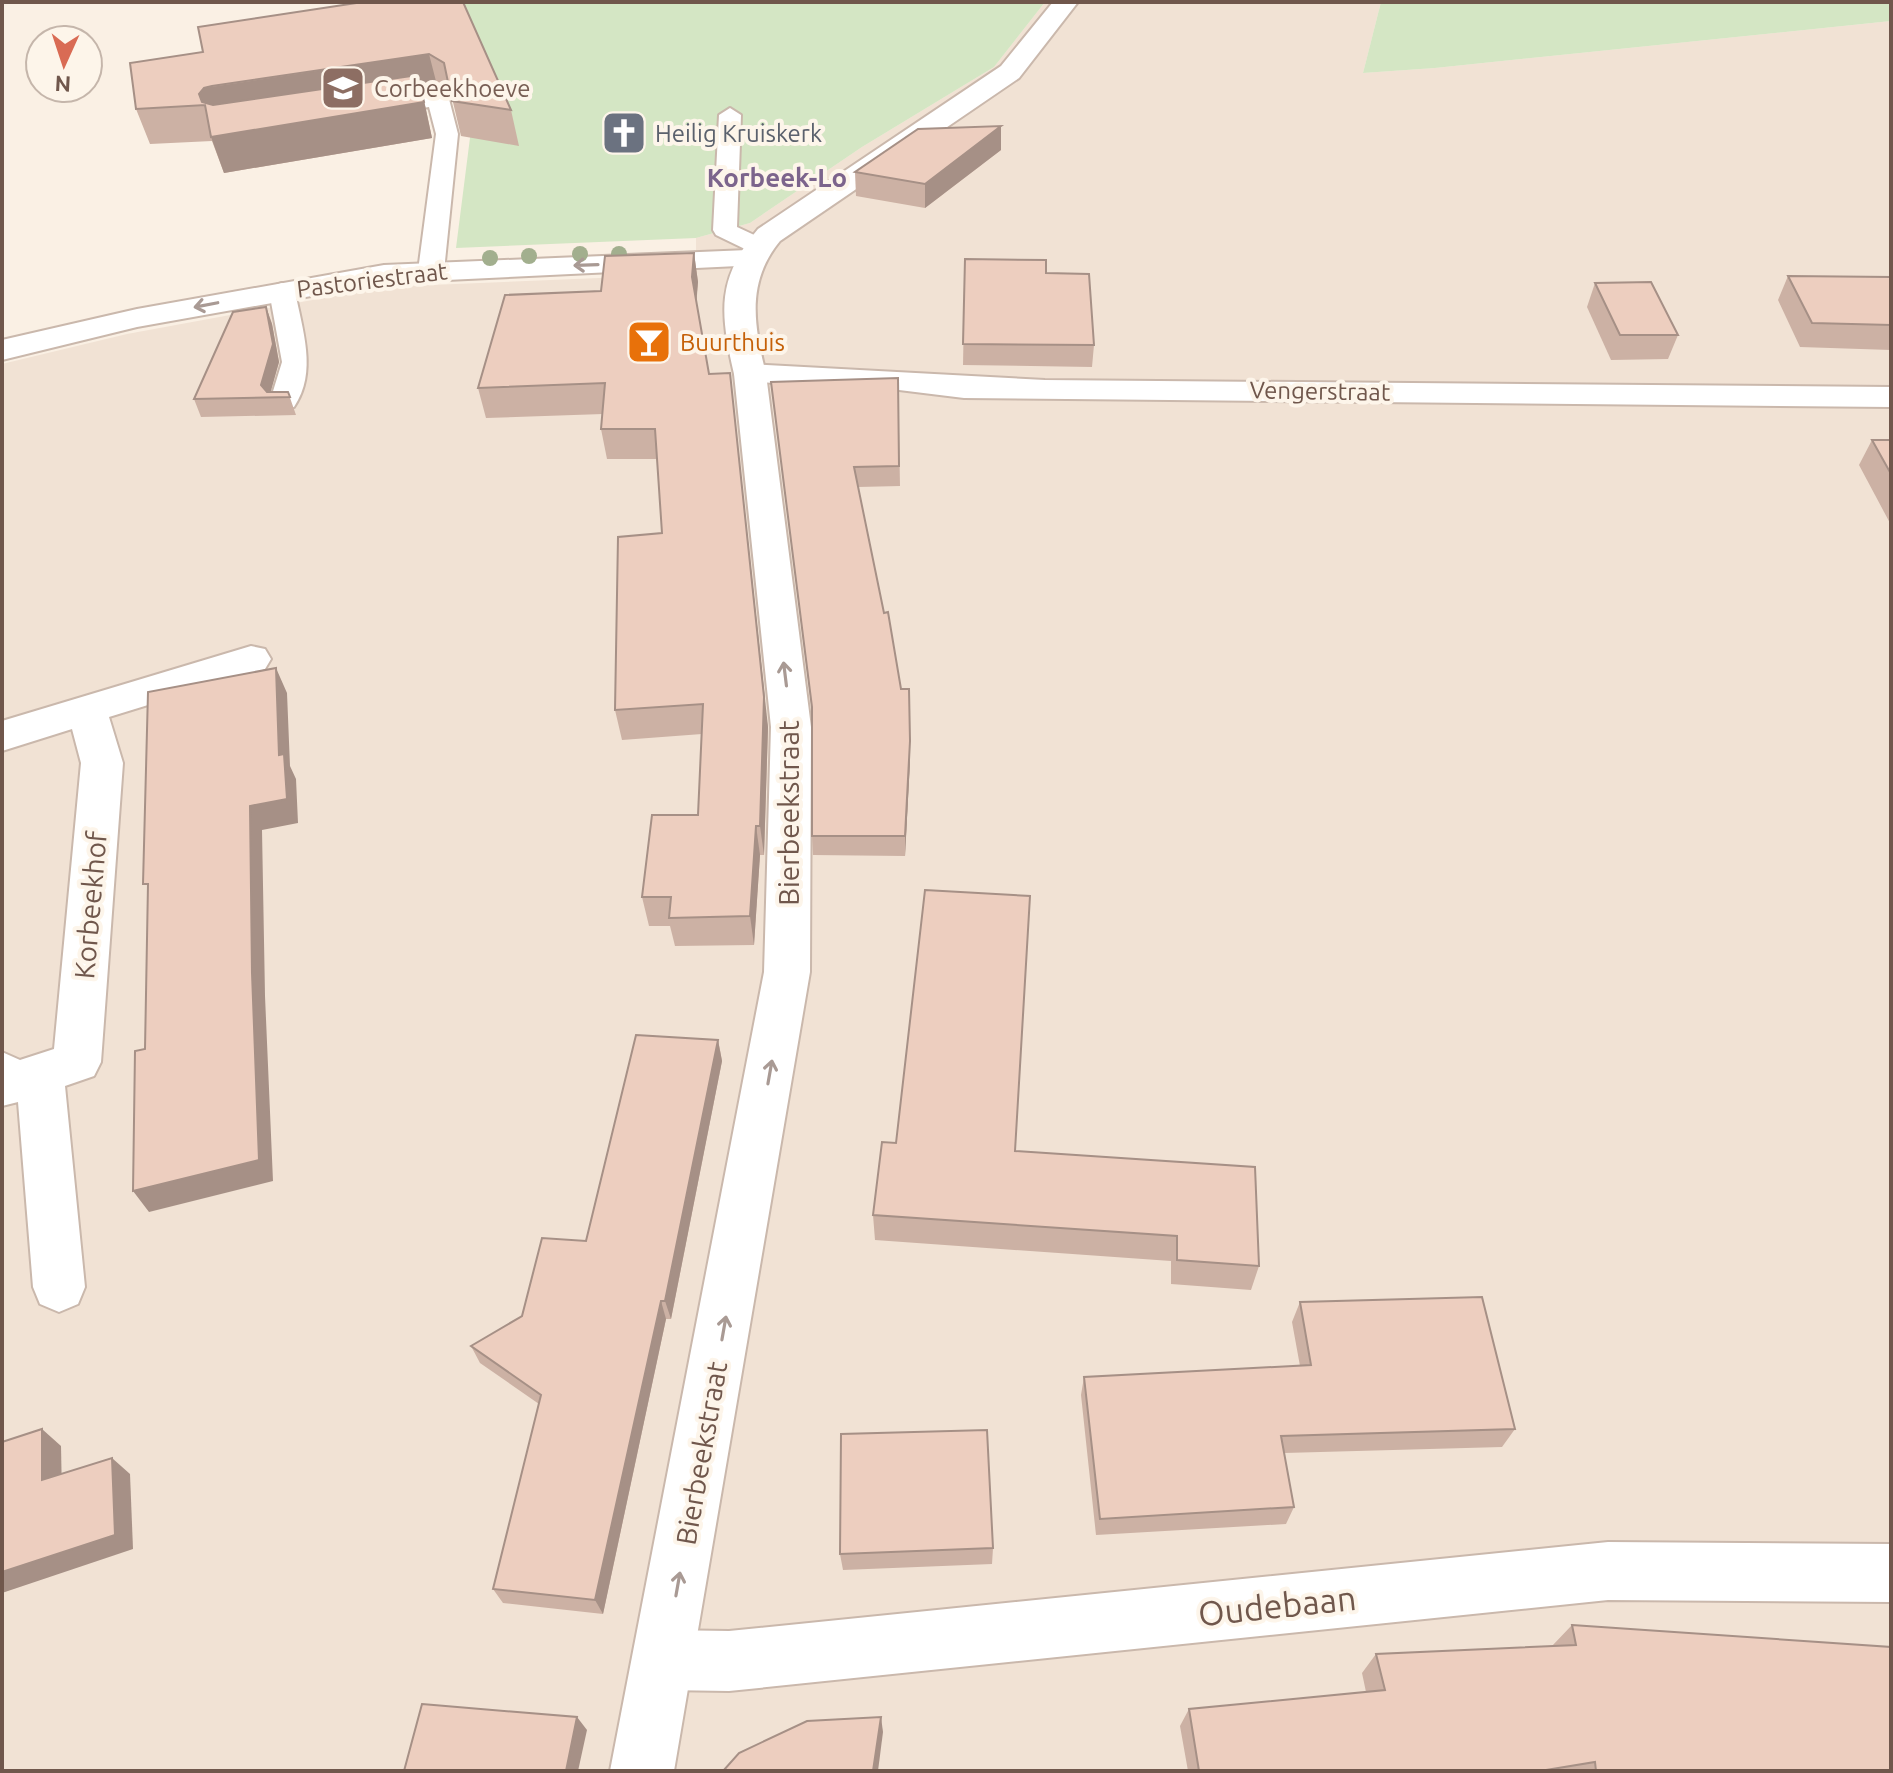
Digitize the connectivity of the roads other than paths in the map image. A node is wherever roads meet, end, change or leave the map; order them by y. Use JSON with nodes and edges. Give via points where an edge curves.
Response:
{"nodes":[{"id":1,"x":1066,"y":2,"type":"edge"},
{"id":2,"x":362,"y":110,"type":"edge"},
{"id":3,"x":730,"y":115,"type":"dead end"},
{"id":4,"x":753,"y":253,"type":"junction"},
{"id":5,"x":431,"y":271,"type":"junction"},
{"id":6,"x":282,"y":291,"type":"junction"},
{"id":7,"x":2,"y":350,"type":"edge"},
{"id":8,"x":750,"y":374,"type":"junction"},
{"id":9,"x":1891,"y":397,"type":"edge"},
{"id":10,"x":284,"y":401,"type":"edge"},
{"id":11,"x":251,"y":659,"type":"dead end"},
{"id":12,"x":87,"y":710,"type":"junction"},
{"id":13,"x":2,"y":736,"type":"edge"},
{"id":14,"x":21,"y":1073,"type":"edge"},
{"id":15,"x":59,"y":1287,"type":"dead end"},
{"id":16,"x":1891,"y":1573,"type":"edge"},
{"id":17,"x":664,"y":1660,"type":"junction"},
{"id":18,"x":642,"y":1771,"type":"edge"}],
"edges":[{"from":1,"to":4,"type":"street","via":[[1010,72],[769,235]]},
{"from":2,"to":5,"type":"lane","via":[[438,99],[447,134]]},
{"from":3,"to":4,"type":"lane","via":[[725,230]]},
{"from":4,"to":5,"type":"street","name":"Pastoriestraat","one_way":true},
{"from":4,"to":8,"type":"street","name":"Bierbeekstraat","via":[[738,291],[741,340]]},
{"from":5,"to":6,"type":"street","name":"Pastoriestraat"},
{"from":6,"to":7,"type":"street","name":"Pastoriestraat","one_way":true},
{"from":6,"to":10,"type":"lane","via":[[295,362]]},
{"from":8,"to":9,"type":"street","name":"Vengerstraat","via":[[1045,390]]},
{"from":17,"to":8,"type":"street","name":"Bierbeekstraat","one_way":true,"via":[[787,972],[791,727]]},
{"from":11,"to":12,"type":"street"},
{"from":12,"to":13,"type":"street"},
{"from":12,"to":14,"type":"street","name":"Korbeekhof","via":[[102,763],[77,1062]]},
{"from":14,"to":15,"type":"street","name":"Korbeekhof"},
{"from":16,"to":17,"type":"street","name":"Oudebaan","via":[[1608,1571],[729,1661]]},
{"from":17,"to":18,"type":"street","name":"Bierbeekstraat"}]}
